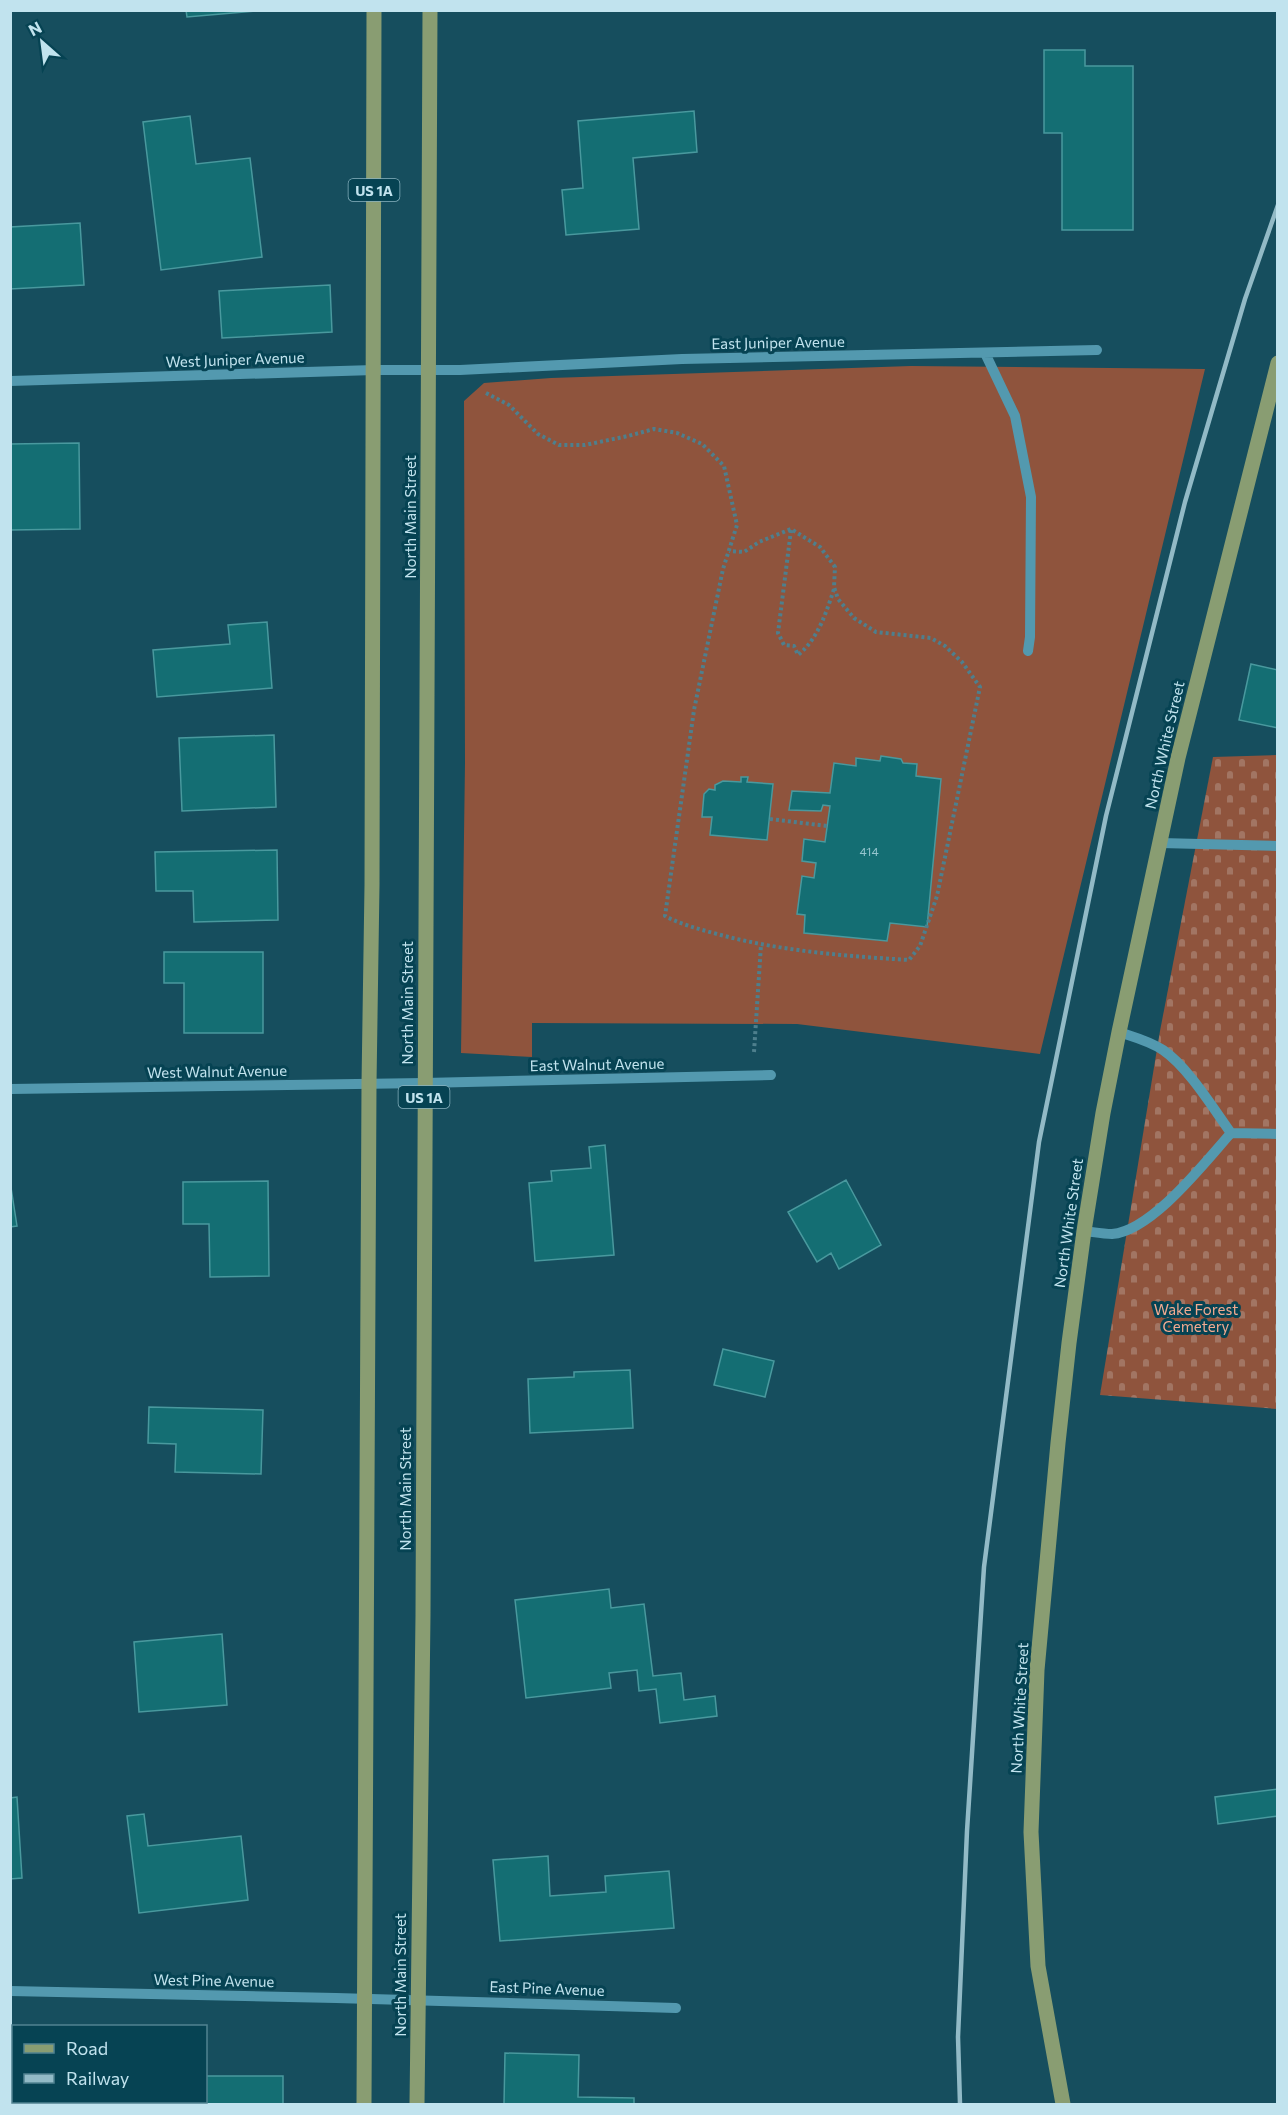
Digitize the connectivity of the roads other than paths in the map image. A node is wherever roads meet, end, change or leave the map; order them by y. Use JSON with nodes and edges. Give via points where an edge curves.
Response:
{"nodes":[{"id":1,"x":374,"y":10,"type":"edge"},
{"id":2,"x":430,"y":10,"type":"edge"},
{"id":3,"x":1097,"y":350,"type":"dead end"},
{"id":4,"x":985,"y":353,"type":"junction"},
{"id":5,"x":1278,"y":363,"type":"edge"},
{"id":6,"x":374,"y":370,"type":"junction"},
{"id":7,"x":460,"y":370,"type":"joint"},
{"id":8,"x":429,"y":371,"type":"junction"},
{"id":9,"x":10,"y":381,"type":"edge"},
{"id":10,"x":1028,"y":651,"type":"dead end"},
{"id":11,"x":1160,"y":843,"type":"junction"},
{"id":12,"x":1278,"y":846,"type":"edge"},
{"id":13,"x":1119,"y":1032,"type":"junction"},
{"id":14,"x":771,"y":1075,"type":"dead end"},
{"id":15,"x":424,"y":1083,"type":"junction"},
{"id":16,"x":369,"y":1084,"type":"junction"},
{"id":17,"x":10,"y":1089,"type":"edge"},
{"id":18,"x":1231,"y":1133,"type":"junction"},
{"id":19,"x":1278,"y":1134,"type":"edge"},
{"id":20,"x":1084,"y":1231,"type":"junction"},
{"id":21,"x":10,"y":1991,"type":"edge"},
{"id":22,"x":417,"y":1999,"type":"junction"},
{"id":23,"x":365,"y":2000,"type":"junction"},
{"id":24,"x":676,"y":2008,"type":"dead end"},
{"id":25,"x":364,"y":2104,"type":"edge"},
{"id":26,"x":417,"y":2104,"type":"edge"},
{"id":27,"x":1063,"y":2104,"type":"edge"}],
"edges":[{"from":1,"to":6,"type":"main road","number":"US 1A"},
{"from":2,"to":8,"type":"main road","name":"North Main Street","number":"US 1A"},
{"from":3,"to":4,"type":"street","name":"East Juniper Avenue"},
{"from":4,"to":7,"type":"street","name":"East Juniper Avenue","via":[[682,359]]},
{"from":4,"to":10,"type":"street","via":[[1015,416],[1031,497]]},
{"from":5,"to":11,"type":"main road","name":"North White Street"},
{"from":6,"to":8,"type":"street","name":"West Juniper Avenue"},
{"from":6,"to":9,"type":"street","name":"West Juniper Avenue"},
{"from":6,"to":16,"type":"main road"},
{"from":7,"to":8,"type":"street","name":"West Juniper Avenue"},
{"from":8,"to":15,"type":"main road","name":"North Main Street","number":"US 1A"},
{"from":11,"to":12,"type":"street"},
{"from":11,"to":13,"type":"main road","name":"North White Street"},
{"from":13,"to":18,"type":"street","via":[[1164,1050]]},
{"from":13,"to":20,"type":"main road","name":"North White Street"},
{"from":14,"to":15,"type":"street","name":"East Walnut Avenue"},
{"from":15,"to":16,"type":"street","name":"West Walnut Avenue"},
{"from":15,"to":22,"type":"main road","name":"North Main Street","number":"US 1A","via":[[423,1615]]},
{"from":16,"to":17,"type":"street","name":"West Walnut Avenue"},
{"from":16,"to":23,"type":"main road"},
{"from":18,"to":19,"type":"street"},
{"from":18,"to":20,"type":"street","via":[[1169,1202],[1134,1226],[1113,1234]]},
{"from":20,"to":27,"type":"main road","name":"North White Street","via":[[1060,1420],[1037,1670],[1031,1832],[1038,1966]]},
{"from":21,"to":23,"type":"street","name":"West Pine Avenue"},
{"from":22,"to":23,"type":"street","name":"West Pine Avenue"},
{"from":22,"to":24,"type":"street","name":"East Pine Avenue"},
{"from":22,"to":26,"type":"main road","name":"North Main Street","number":"US 1A"},
{"from":23,"to":25,"type":"main road"}]}
